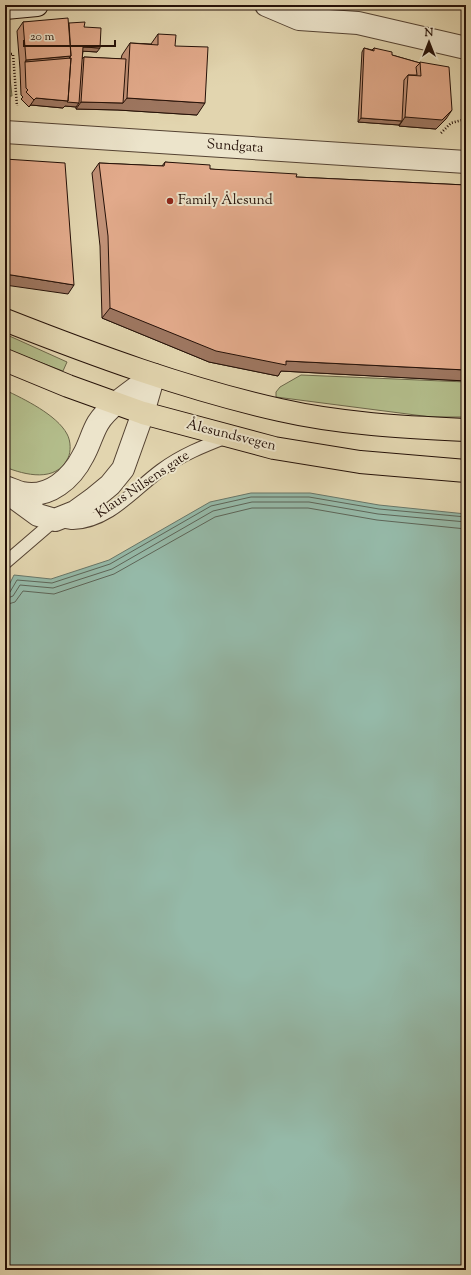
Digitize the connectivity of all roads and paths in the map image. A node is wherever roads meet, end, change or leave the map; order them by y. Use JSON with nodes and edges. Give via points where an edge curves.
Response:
{"nodes":[{"id":1,"x":37,"y":5,"type":"edge"},
{"id":2,"x":266,"y":5,"type":"edge"},
{"id":3,"x":5,"y":8,"type":"edge"},
{"id":4,"x":466,"y":48,"type":"edge"},
{"id":5,"x":5,"y":54,"type":"edge"},
{"id":6,"x":17,"y":104,"type":"dead end"},
{"id":7,"x":466,"y":119,"type":"edge"},
{"id":8,"x":451,"y":123,"type":"edge"},
{"id":9,"x":5,"y":132,"type":"edge"},
{"id":10,"x":466,"y":162,"type":"edge"},
{"id":11,"x":5,"y":320,"type":"edge"},
{"id":12,"x":5,"y":360,"type":"edge"},
{"id":13,"x":154,"y":375,"type":"junction"},
{"id":14,"x":117,"y":403,"type":"junction"},
{"id":15,"x":144,"y":413,"type":"junction"},
{"id":16,"x":466,"y":430,"type":"edge"},
{"id":17,"x":228,"y":437,"type":"junction"},
{"id":18,"x":466,"y":471,"type":"edge"},
{"id":19,"x":5,"y":487,"type":"edge"},
{"id":20,"x":5,"y":491,"type":"edge"},
{"id":21,"x":55,"y":520,"type":"junction"},
{"id":22,"x":5,"y":563,"type":"edge"}],
"edges":[{"from":1,"to":3,"type":"street"},
{"from":2,"to":4,"type":"street","via":[[299,19],[358,23]]},
{"from":5,"to":6,"type":"path","via":[[13,54]]},
{"from":7,"to":8,"type":"path"},
{"from":9,"to":10,"type":"street","name":"Sundgata"},
{"from":11,"to":13,"type":"highway"},
{"from":12,"to":14,"type":"highway","name":"Ålesundsvegen"},
{"from":13,"to":14,"type":"street"},
{"from":13,"to":15,"type":"street","name":"Klaus Nilsens gate"},
{"from":13,"to":16,"type":"highway","via":[[235,399],[337,421]]},
{"from":14,"to":15,"type":"highway","name":"Ålesundsvegen"},
{"from":14,"to":19,"type":"street","via":[[99,422],[73,474],[57,487],[41,493],[23,494]]},
{"from":15,"to":17,"type":"highway","name":"Ålesundsvegen"},
{"from":15,"to":21,"type":"street","name":"Klaus Nilsens gate","via":[[123,468],[110,485],[75,512]]},
{"from":17,"to":18,"type":"highway","name":"Ålesundsvegen","via":[[274,448],[360,462]]},
{"from":17,"to":21,"type":"lane","name":"Klaus Nilsens gate","via":[[192,451],[162,469],[127,498],[102,514],[73,522]]},
{"from":20,"to":21,"type":"street","name":"Klaus Nilsens gate","via":[[38,516]]},
{"from":21,"to":22,"type":"lane"}]}
